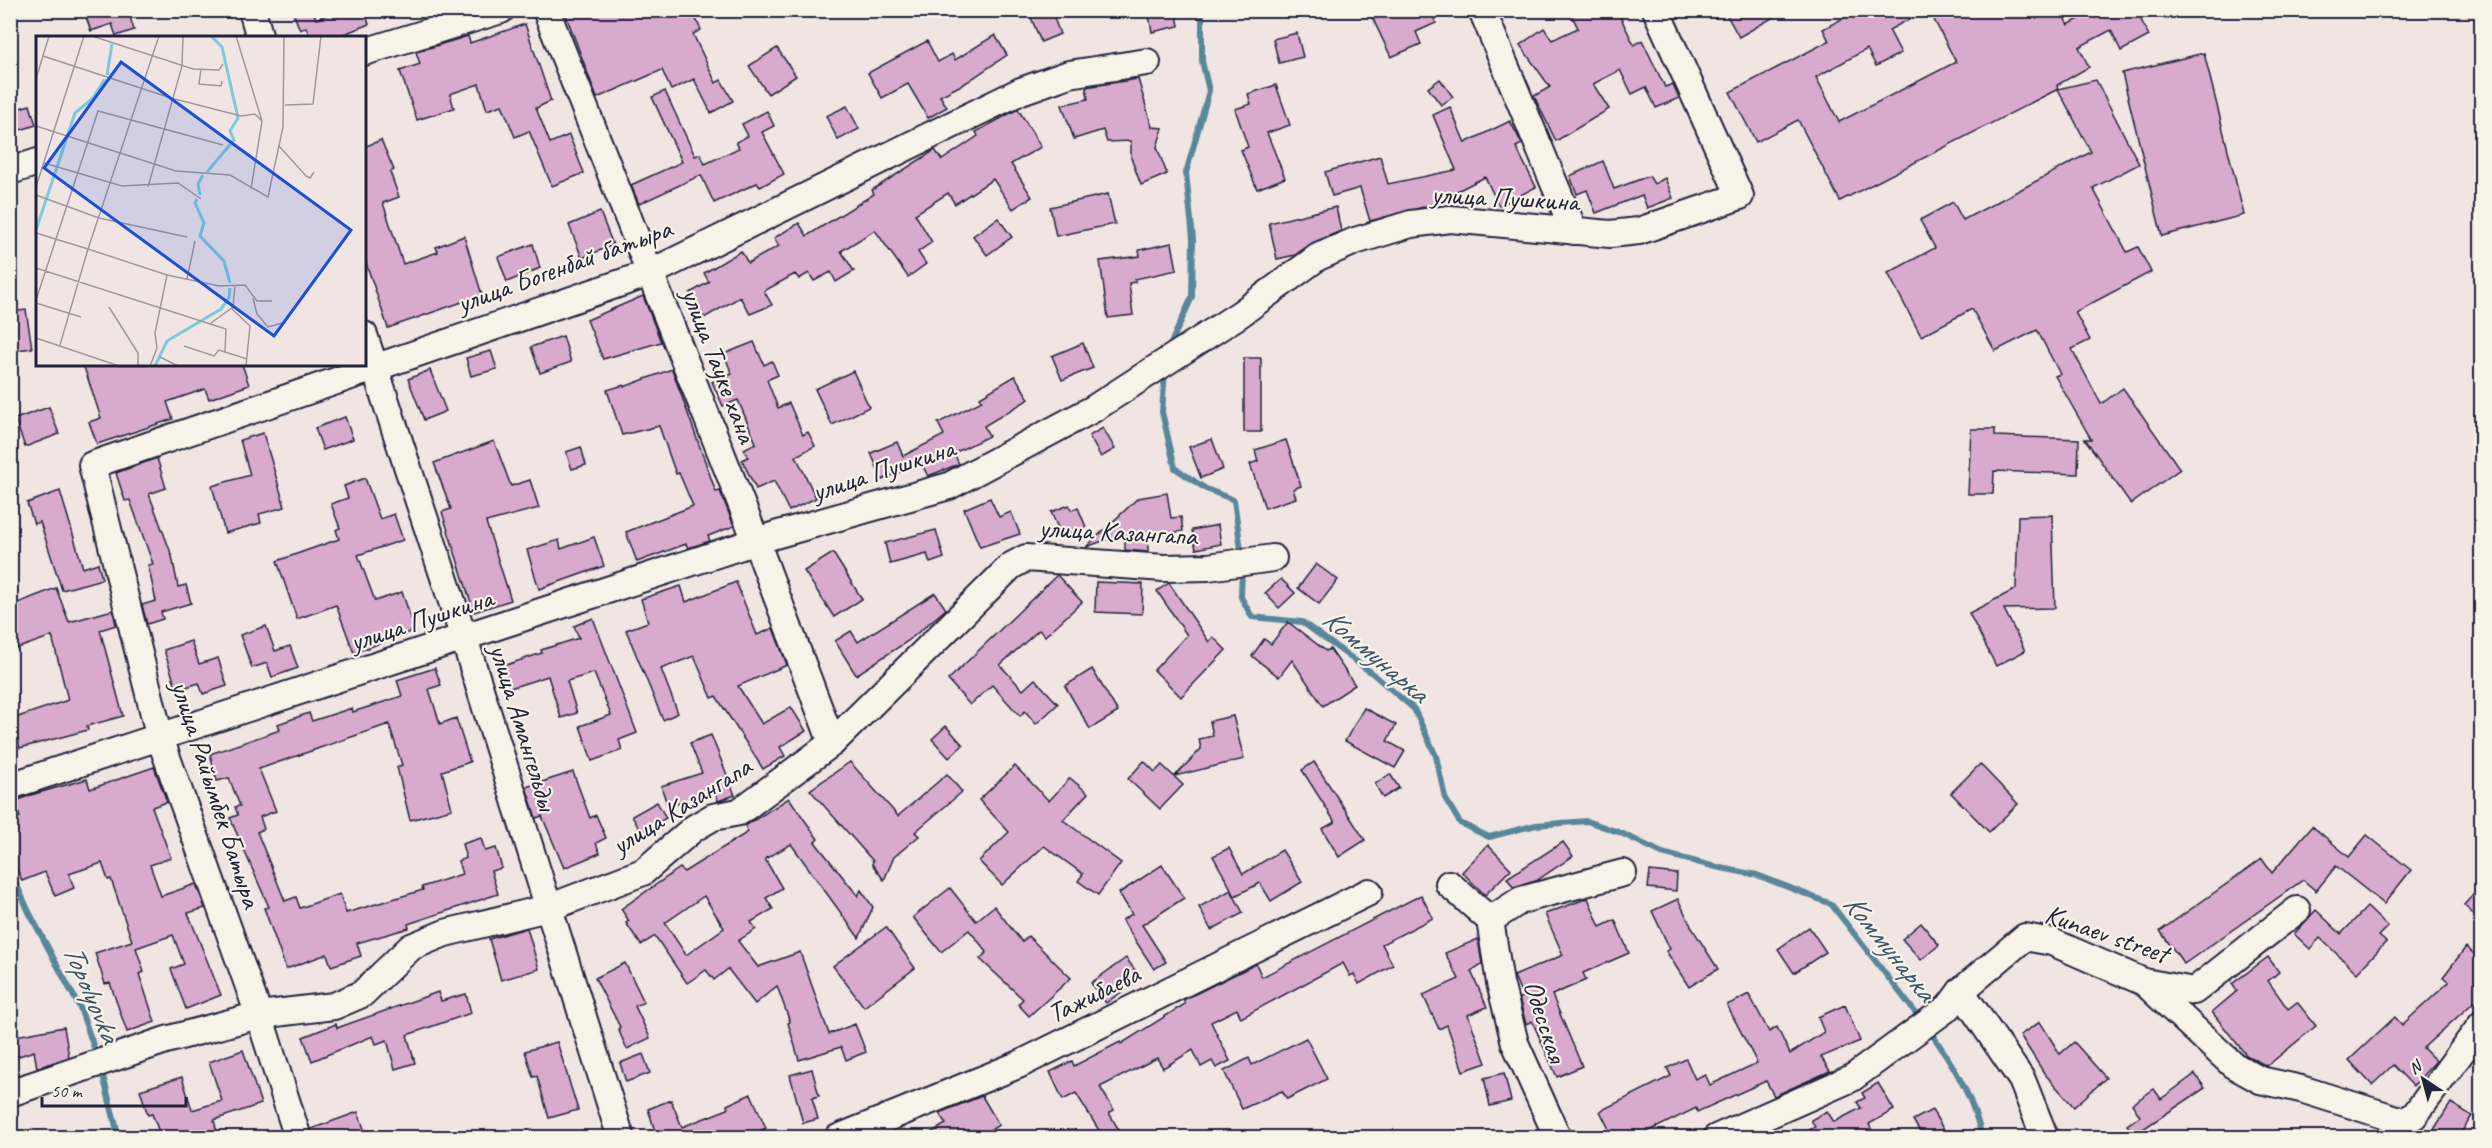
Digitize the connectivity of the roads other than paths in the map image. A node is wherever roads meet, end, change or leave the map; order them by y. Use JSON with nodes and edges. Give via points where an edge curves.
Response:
{"nodes":[{"id":1,"x":252,"y":10,"type":"edge"},
{"id":2,"x":501,"y":10,"type":"edge"},
{"id":3,"x":546,"y":10,"type":"edge"},
{"id":4,"x":1482,"y":10,"type":"edge"},
{"id":5,"x":1656,"y":10,"type":"edge"},
{"id":6,"x":259,"y":36,"type":"edge"},
{"id":7,"x":366,"y":51,"type":"edge"},
{"id":8,"x":1147,"y":62,"type":"dead end"},
{"id":9,"x":36,"y":163,"type":"edge"},
{"id":10,"x":10,"y":171,"type":"edge"},
{"id":11,"x":1574,"y":231,"type":"junction"},
{"id":12,"x":650,"y":273,"type":"junction"},
{"id":13,"x":366,"y":340,"type":"edge"},
{"id":14,"x":376,"y":366,"type":"junction"},
{"id":15,"x":92,"y":465,"type":"joint"},
{"id":16,"x":756,"y":541,"type":"junction"},
{"id":17,"x":1254,"y":561,"type":"dead end"},
{"id":18,"x":464,"y":639,"type":"junction"},
{"id":19,"x":160,"y":738,"type":"junction"},
{"id":20,"x":832,"y":743,"type":"junction"},
{"id":21,"x":10,"y":786,"type":"edge"},
{"id":22,"x":1623,"y":873,"type":"dead end"},
{"id":23,"x":1449,"y":884,"type":"dead end"},
{"id":24,"x":1369,"y":892,"type":"dead end"},
{"id":25,"x":548,"y":908,"type":"junction"},
{"id":26,"x":2296,"y":910,"type":"dead end"},
{"id":27,"x":1491,"y":920,"type":"junction"},
{"id":28,"x":2144,"y":982,"type":"junction"},
{"id":29,"x":1955,"y":999,"type":"junction"},
{"id":30,"x":259,"y":1015,"type":"junction"},
{"id":31,"x":2481,"y":1024,"type":"edge"},
{"id":32,"x":10,"y":1093,"type":"edge"},
{"id":33,"x":298,"y":1137,"type":"edge"},
{"id":34,"x":621,"y":1137,"type":"edge"},
{"id":35,"x":838,"y":1137,"type":"edge"},
{"id":36,"x":1558,"y":1137,"type":"edge"},
{"id":37,"x":1716,"y":1137,"type":"edge"},
{"id":38,"x":2045,"y":1137,"type":"edge"}],
"edges":[{"from":1,"to":6,"type":"street"},
{"from":2,"to":7,"type":"street"},
{"from":3,"to":12,"type":"street","name":"улица Тауке хана"},
{"from":4,"to":11,"type":"street"},
{"from":5,"to":11,"type":"street","name":"улица Пушкина","via":[[1740,196],[1639,231]]},
{"from":8,"to":12,"type":"street","name":"улица Богенбай батыра","via":[[1069,74],[1021,91]]},
{"from":9,"to":10,"type":"street"},
{"from":11,"to":16,"type":"street","name":"улица Пушкина","via":[[1450,219],[1411,224],[1355,241],[1318,257],[1240,314],[1093,409],[949,486]]},
{"from":12,"to":14,"type":"street","name":"улица Богенбай батыра"},
{"from":12,"to":16,"type":"street","name":"улица Тауке хана"},
{"from":13,"to":14,"type":"street","name":"улица Амангельды"},
{"from":14,"to":15,"type":"street","name":"улица Богенбай батыра"},
{"from":14,"to":18,"type":"street","name":"улица Амангельды"},
{"from":15,"to":19,"type":"street","name":"улица Райымбек Батыра"},
{"from":16,"to":18,"type":"street","name":"улица Пушкина"},
{"from":16,"to":20,"type":"street","name":"улица Тауке хана"},
{"from":17,"to":20,"type":"street","name":"улица Казангапа","via":[[1164,568],[1026,558],[1004,573]]},
{"from":18,"to":19,"type":"street","name":"улица Пушкина"},
{"from":18,"to":25,"type":"street","name":"улица Амангельды"},
{"from":19,"to":21,"type":"street","name":"улица Пушкина"},
{"from":19,"to":30,"type":"street","name":"улица Райымбек Батыра"},
{"from":20,"to":25,"type":"street","name":"улица Казангапа","via":[[739,812],[713,817],[694,828],[643,872]]},
{"from":22,"to":27,"type":"street","via":[[1521,900]]},
{"from":23,"to":27,"type":"street"},
{"from":24,"to":35,"type":"street","name":"Тажибаева","via":[[1018,1065]]},
{"from":25,"to":30,"type":"street","name":"улица Казангапа","via":[[445,933],[411,947],[362,994],[334,1006]]},
{"from":25,"to":34,"type":"street","name":"улица Амангельды"},
{"from":26,"to":28,"type":"street","name":"Kunaev street","via":[[2194,991]]},
{"from":27,"to":36,"type":"street","name":"Одесская","via":[[1500,983],[1515,1043]]},
{"from":28,"to":29,"type":"street","name":"Kunaev street","via":[[2052,942],[2025,937]]},
{"from":28,"to":31,"type":"street","via":[[2233,1065],[2260,1080],[2403,1121],[2414,1116]]},
{"from":29,"to":37,"type":"street","name":"Kunaev street","via":[[1852,1078]]},
{"from":29,"to":38,"type":"street","via":[[2022,1080]]},
{"from":30,"to":32,"type":"street","name":"улица Казангапа"},
{"from":30,"to":33,"type":"street","name":"улица Райымбек Батыра"}]}
